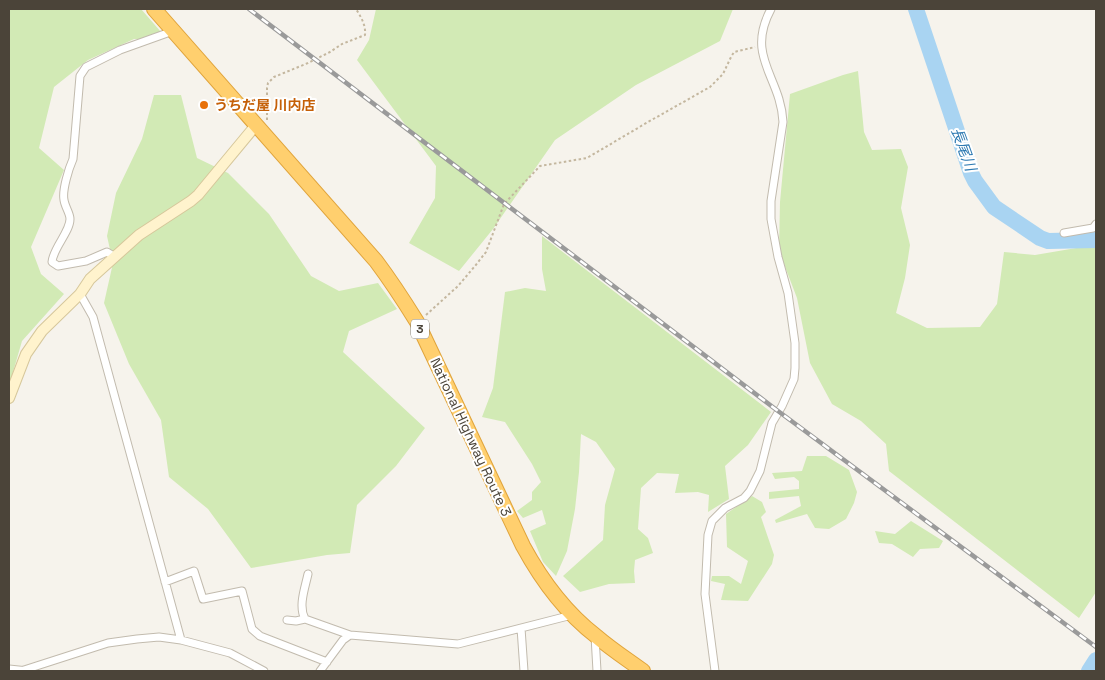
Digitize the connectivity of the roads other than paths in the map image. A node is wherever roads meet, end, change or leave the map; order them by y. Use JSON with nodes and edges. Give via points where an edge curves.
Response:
{"nodes":[{"id":1,"x":154,"y":9,"type":"edge"},
{"id":2,"x":771,"y":9,"type":"edge"},
{"id":3,"x":173,"y":31,"type":"junction"},
{"id":4,"x":260,"y":130,"type":"junction"},
{"id":5,"x":1096,"y":224,"type":"edge"},
{"id":6,"x":1064,"y":233,"type":"dead end"},
{"id":7,"x":115,"y":257,"type":"junction"},
{"id":8,"x":80,"y":294,"type":"junction"},
{"id":9,"x":9,"y":398,"type":"edge"},
{"id":10,"x":308,"y":574,"type":"dead end"},
{"id":11,"x":165,"y":582,"type":"junction"},
{"id":12,"x":572,"y":615,"type":"junction"},
{"id":13,"x":287,"y":620,"type":"dead end"},
{"id":14,"x":305,"y":620,"type":"junction"},
{"id":15,"x":522,"y":628,"type":"junction"},
{"id":16,"x":350,"y":635,"type":"junction"},
{"id":17,"x":595,"y":636,"type":"junction"},
{"id":18,"x":181,"y":640,"type":"junction"},
{"id":19,"x":327,"y":662,"type":"junction"},
{"id":20,"x":9,"y":669,"type":"edge"},
{"id":21,"x":28,"y":671,"type":"edge"},
{"id":22,"x":264,"y":671,"type":"edge"},
{"id":23,"x":320,"y":671,"type":"edge"},
{"id":24,"x":524,"y":671,"type":"edge"},
{"id":25,"x":597,"y":671,"type":"edge"},
{"id":26,"x":643,"y":671,"type":"edge"},
{"id":27,"x":715,"y":671,"type":"edge"}],
"edges":[{"from":1,"to":3,"type":"highway","name":"National Highway Route 3","number":"3"},
{"from":2,"to":27,"type":"street","via":[[763,28],[761,45],[783,122],[771,219],[788,293],[795,368],[794,379],[772,424],[760,471],[750,491],[712,520],[708,535],[705,594]]},
{"from":3,"to":4,"type":"highway","name":"National Highway Route 3","number":"3"},
{"from":3,"to":7,"type":"street","via":[[112,54],[86,67],[80,76],[73,159],[63,199],[70,220],[52,262],[58,266],[86,261],[107,252]]},
{"from":4,"to":7,"type":"street","via":[[198,195],[139,235]]},
{"from":4,"to":12,"type":"highway","name":"National Highway Route 3","number":"3","via":[[376,261],[400,293],[417,322],[523,546],[540,576]]},
{"from":5,"to":6,"type":"street","via":[[1093,228]]},
{"from":7,"to":8,"type":"street","via":[[90,279]]},
{"from":8,"to":9,"type":"street","via":[[42,331],[26,354]]},
{"from":8,"to":11,"type":"street","via":[[93,317]]},
{"from":10,"to":14,"type":"street","via":[[303,596]]},
{"from":11,"to":18,"type":"street"},
{"from":11,"to":19,"type":"street","via":[[194,571],[203,599],[242,591],[252,629],[260,636]]},
{"from":12,"to":15,"type":"street"},
{"from":12,"to":17,"type":"highway","name":"National Highway Route 3","number":"3"},
{"from":13,"to":14,"type":"street"},
{"from":14,"to":16,"type":"street"},
{"from":15,"to":16,"type":"street","via":[[458,644]]},
{"from":15,"to":24,"type":"street"},
{"from":16,"to":19,"type":"street"},
{"from":17,"to":25,"type":"street"},
{"from":17,"to":26,"type":"highway","name":"National Highway Route 3","number":"3"},
{"from":18,"to":21,"type":"street","via":[[159,637],[108,643]]},
{"from":18,"to":22,"type":"street","via":[[230,653]]},
{"from":19,"to":23,"type":"street"},
{"from":20,"to":21,"type":"street"}]}
